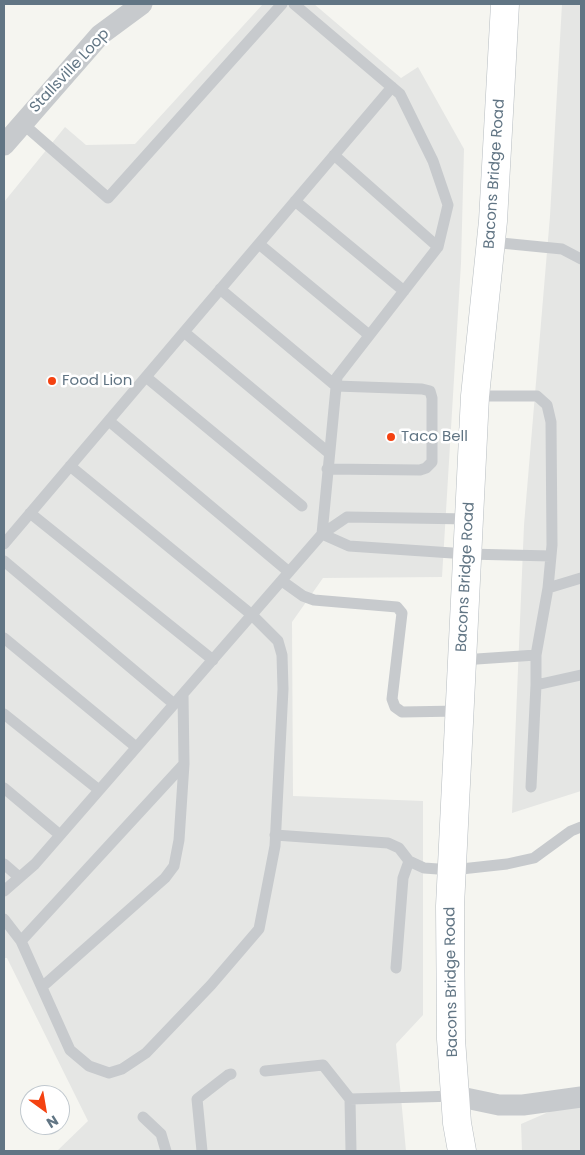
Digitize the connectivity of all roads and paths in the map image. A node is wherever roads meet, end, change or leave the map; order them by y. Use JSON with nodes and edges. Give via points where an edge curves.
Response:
{"nodes":[{"id":1,"x":142,"y":4,"type":"edge"},
{"id":2,"x":282,"y":4,"type":"edge"},
{"id":3,"x":294,"y":4,"type":"edge"},
{"id":4,"x":504,"y":4,"type":"edge"},
{"id":5,"x":119,"y":10,"type":"edge"},
{"id":6,"x":392,"y":87,"type":"junction"},
{"id":7,"x":22,"y":123,"type":"junction"},
{"id":8,"x":4,"y":145,"type":"edge"},
{"id":9,"x":334,"y":155,"type":"junction"},
{"id":10,"x":295,"y":201,"type":"junction"},
{"id":11,"x":490,"y":242,"type":"junction"},
{"id":12,"x":258,"y":244,"type":"junction"},
{"id":13,"x":438,"y":247,"type":"junction"},
{"id":14,"x":581,"y":259,"type":"edge"},
{"id":15,"x":220,"y":289,"type":"junction"},
{"id":16,"x":404,"y":291,"type":"junction"},
{"id":17,"x":184,"y":332,"type":"junction"},
{"id":18,"x":369,"y":336,"type":"junction"},
{"id":19,"x":146,"y":377,"type":"junction"},
{"id":20,"x":336,"y":386,"type":"junction"},
{"id":21,"x":475,"y":396,"type":"junction"},
{"id":22,"x":109,"y":421,"type":"junction"},
{"id":23,"x":329,"y":453,"type":"junction"},
{"id":24,"x":70,"y":466,"type":"junction"},
{"id":25,"x":327,"y":470,"type":"junction"},
{"id":26,"x":302,"y":506,"type":"dead end"},
{"id":27,"x":30,"y":513,"type":"junction"},
{"id":28,"x":469,"y":519,"type":"junction"},
{"id":29,"x":322,"y":534,"type":"junction"},
{"id":30,"x":4,"y":544,"type":"edge"},
{"id":31,"x":468,"y":554,"type":"junction"},
{"id":32,"x":551,"y":556,"type":"junction"},
{"id":33,"x":4,"y":561,"type":"edge"},
{"id":34,"x":285,"y":577,"type":"junction"},
{"id":35,"x":581,"y":578,"type":"edge"},
{"id":36,"x":548,"y":588,"type":"junction"},
{"id":37,"x":252,"y":615,"type":"junction"},
{"id":38,"x":4,"y":638,"type":"edge"},
{"id":39,"x":536,"y":654,"type":"junction"},
{"id":40,"x":212,"y":660,"type":"junction"},
{"id":41,"x":462,"y":660,"type":"junction"},
{"id":42,"x":581,"y":675,"type":"edge"},
{"id":43,"x":536,"y":685,"type":"junction"},
{"id":44,"x":183,"y":694,"type":"junction"},
{"id":45,"x":174,"y":704,"type":"junction"},
{"id":46,"x":459,"y":711,"type":"junction"},
{"id":47,"x":4,"y":714,"type":"edge"},
{"id":48,"x":136,"y":747,"type":"junction"},
{"id":49,"x":184,"y":764,"type":"junction"},
{"id":50,"x":532,"y":787,"type":"dead end"},
{"id":51,"x":4,"y":788,"type":"edge"},
{"id":52,"x":99,"y":790,"type":"junction"},
{"id":53,"x":581,"y":828,"type":"edge"},
{"id":54,"x":60,"y":835,"type":"junction"},
{"id":55,"x":275,"y":835,"type":"junction"},
{"id":56,"x":409,"y":861,"type":"junction"},
{"id":57,"x":4,"y":864,"type":"edge"},
{"id":58,"x":452,"y":870,"type":"junction"},
{"id":59,"x":19,"y":877,"type":"junction"},
{"id":60,"x":4,"y":890,"type":"edge"},
{"id":61,"x":4,"y":919,"type":"edge"},
{"id":62,"x":21,"y":941,"type":"junction"},
{"id":63,"x":396,"y":968,"type":"dead end"},
{"id":64,"x":42,"y":987,"type":"junction"},
{"id":65,"x":265,"y":1071,"type":"dead end"},
{"id":66,"x":231,"y":1074,"type":"dead end"},
{"id":67,"x":456,"y":1096,"type":"junction"},
{"id":68,"x":581,"y":1097,"type":"edge"},
{"id":69,"x":350,"y":1099,"type":"junction"},
{"id":70,"x":143,"y":1117,"type":"dead end"},
{"id":71,"x":166,"y":1151,"type":"edge"},
{"id":72,"x":202,"y":1151,"type":"edge"},
{"id":73,"x":351,"y":1151,"type":"edge"},
{"id":74,"x":462,"y":1151,"type":"edge"}],
"edges":[{"from":1,"to":5,"type":"street","name":"Stallsville Loop"},
{"from":2,"to":7,"type":"lane","via":[[108,198]]},
{"from":3,"to":6,"type":"lane"},
{"from":4,"to":11,"type":"main road","name":"Bacons Bridge Road"},
{"from":5,"to":7,"type":"street","name":"Stallsville Loop"},
{"from":6,"to":9,"type":"lane"},
{"from":6,"to":13,"type":"lane","via":[[400,94],[432,161],[448,205]]},
{"from":7,"to":8,"type":"street","name":"Stallsville Loop"},
{"from":9,"to":10,"type":"lane"},
{"from":9,"to":13,"type":"lane"},
{"from":10,"to":12,"type":"lane"},
{"from":10,"to":16,"type":"lane"},
{"from":11,"to":14,"type":"lane","via":[[562,249]]},
{"from":11,"to":21,"type":"main road","name":"Bacons Bridge Road"},
{"from":12,"to":15,"type":"lane"},
{"from":12,"to":18,"type":"lane"},
{"from":13,"to":16,"type":"lane"},
{"from":15,"to":17,"type":"lane"},
{"from":15,"to":20,"type":"lane"},
{"from":16,"to":18,"type":"lane"},
{"from":17,"to":19,"type":"lane"},
{"from":17,"to":23,"type":"lane"},
{"from":18,"to":20,"type":"lane","via":[[337,377]]},
{"from":19,"to":22,"type":"lane"},
{"from":19,"to":26,"type":"lane"},
{"from":20,"to":23,"type":"lane"},
{"from":20,"to":25,"type":"lane","via":[[430,391],[432,462],[420,470]]},
{"from":21,"to":28,"type":"main road","name":"Bacons Bridge Road"},
{"from":21,"to":32,"type":"lane","via":[[537,396],[546,405],[551,422]]},
{"from":22,"to":24,"type":"lane"},
{"from":22,"to":34,"type":"lane"},
{"from":23,"to":25,"type":"lane"},
{"from":24,"to":27,"type":"lane"},
{"from":24,"to":37,"type":"lane"},
{"from":25,"to":29,"type":"lane"},
{"from":27,"to":30,"type":"lane"},
{"from":27,"to":40,"type":"lane"},
{"from":28,"to":29,"type":"lane","via":[[347,517]]},
{"from":28,"to":31,"type":"main road","name":"Bacons Bridge Road"},
{"from":29,"to":31,"type":"lane","via":[[349,546]]},
{"from":29,"to":34,"type":"lane"},
{"from":31,"to":32,"type":"lane"},
{"from":31,"to":41,"type":"main road","name":"Bacons Bridge Road"},
{"from":32,"to":36,"type":"lane"},
{"from":33,"to":45,"type":"lane"},
{"from":34,"to":37,"type":"lane"},
{"from":34,"to":46,"type":"lane","via":[[303,596],[314,600],[397,607],[402,613],[392,699],[395,707],[402,712]]},
{"from":35,"to":36,"type":"lane"},
{"from":36,"to":39,"type":"lane"},
{"from":37,"to":40,"type":"lane"},
{"from":37,"to":55,"type":"lane","via":[[278,640],[282,655]]},
{"from":38,"to":48,"type":"lane"},
{"from":39,"to":41,"type":"lane"},
{"from":39,"to":43,"type":"lane"},
{"from":40,"to":44,"type":"lane"},
{"from":41,"to":46,"type":"main road","name":"Bacons Bridge Road"},
{"from":42,"to":43,"type":"lane"},
{"from":43,"to":50,"type":"lane"},
{"from":44,"to":45,"type":"lane"},
{"from":44,"to":49,"type":"lane"},
{"from":45,"to":48,"type":"lane"},
{"from":46,"to":58,"type":"main road","name":"Bacons Bridge Road"},
{"from":47,"to":52,"type":"lane"},
{"from":48,"to":52,"type":"lane"},
{"from":49,"to":62,"type":"lane"},
{"from":49,"to":64,"type":"lane","via":[[174,866],[165,878]]},
{"from":51,"to":54,"type":"lane"},
{"from":52,"to":54,"type":"lane"},
{"from":53,"to":58,"type":"lane","via":[[571,830],[534,858]]},
{"from":54,"to":59,"type":"lane"},
{"from":55,"to":56,"type":"lane","via":[[388,842],[399,848]]},
{"from":55,"to":64,"type":"lane","via":[[259,929],[146,1053],[122,1069],[109,1073],[89,1066],[70,1050]]},
{"from":56,"to":58,"type":"lane","via":[[424,868]]},
{"from":56,"to":63,"type":"lane","via":[[402,878]]},
{"from":57,"to":59,"type":"lane"},
{"from":58,"to":67,"type":"main road","name":"Bacons Bridge Road","via":[[450,996]]},
{"from":59,"to":60,"type":"lane"},
{"from":61,"to":62,"type":"lane"},
{"from":62,"to":64,"type":"lane"},
{"from":65,"to":69,"type":"lane","via":[[323,1065]]},
{"from":66,"to":72,"type":"lane","via":[[197,1099]]},
{"from":67,"to":68,"type":"street","via":[[523,1105]]},
{"from":67,"to":69,"type":"lane"},
{"from":67,"to":74,"type":"main road","name":"Bacons Bridge Road"},
{"from":69,"to":73,"type":"lane"},
{"from":70,"to":71,"type":"lane","via":[[161,1134]]}]}
